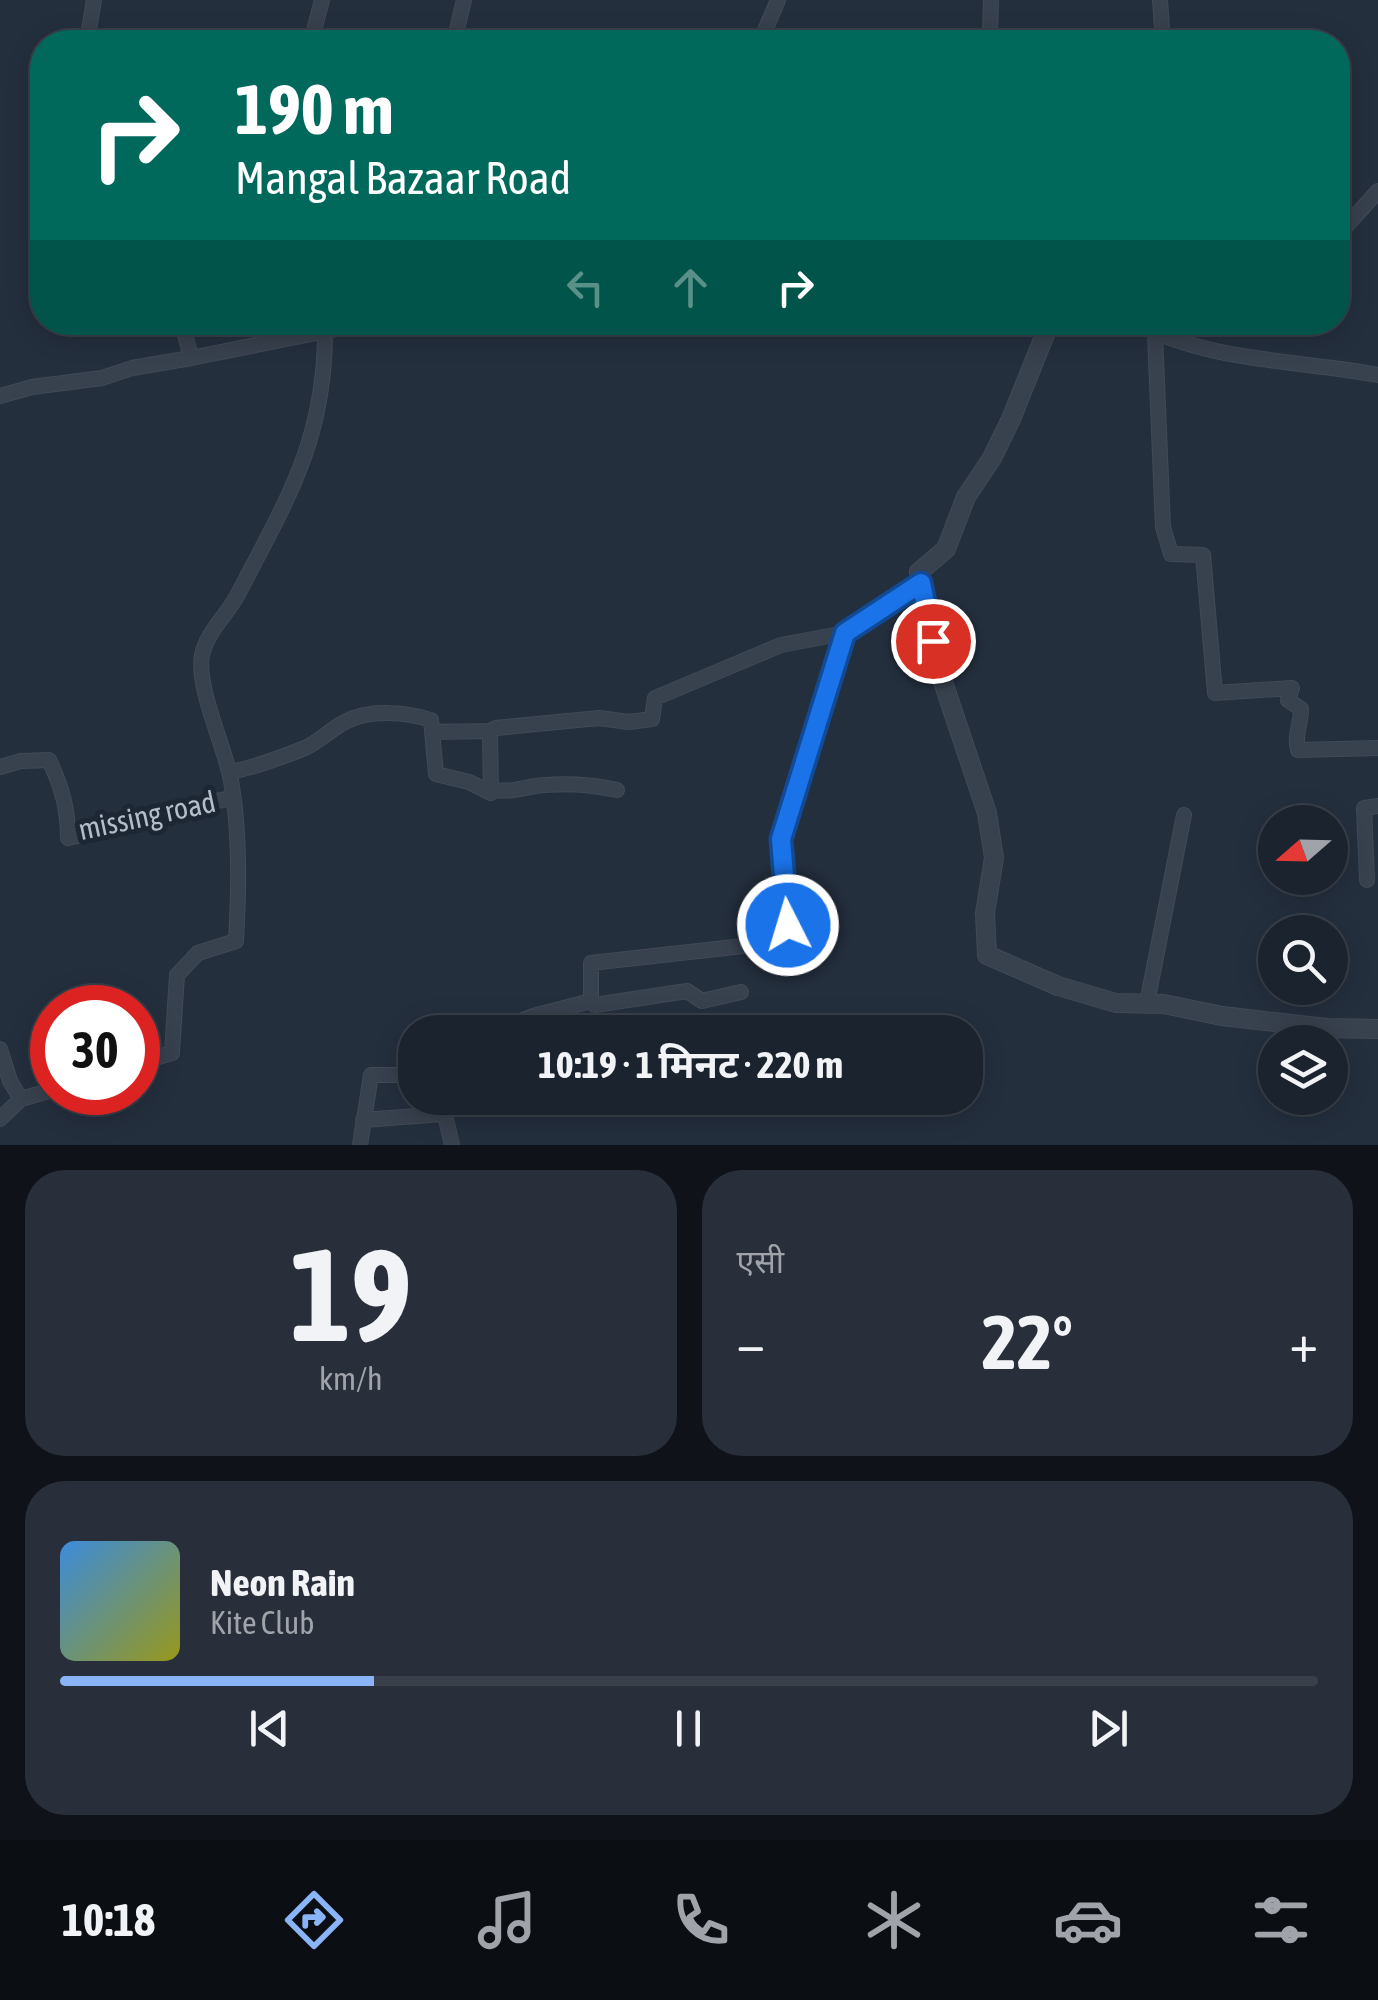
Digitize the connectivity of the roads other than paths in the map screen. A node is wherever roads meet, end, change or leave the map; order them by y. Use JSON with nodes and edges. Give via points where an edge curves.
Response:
{"nodes":[{"id":1,"x":94,"y":0,"type":"edge"},
{"id":2,"x":322,"y":0,"type":"edge"},
{"id":3,"x":464,"y":0,"type":"edge"},
{"id":4,"x":778,"y":0,"type":"edge"},
{"id":5,"x":991,"y":0,"type":"edge"},
{"id":6,"x":1160,"y":0,"type":"edge"},
{"id":7,"x":90,"y":30,"type":"edge"},
{"id":8,"x":314,"y":30,"type":"edge"},
{"id":9,"x":457,"y":30,"type":"edge"},
{"id":10,"x":765,"y":30,"type":"edge"},
{"id":11,"x":990,"y":30,"type":"edge"},
{"id":12,"x":1162,"y":30,"type":"edge"},
{"id":13,"x":1378,"y":192,"type":"edge"},
{"id":14,"x":1350,"y":222,"type":"edge"},
{"id":15,"x":185,"y":335,"type":"edge"},
{"id":16,"x":310,"y":335,"type":"edge"},
{"id":17,"x":326,"y":335,"type":"edge"},
{"id":18,"x":1045,"y":335,"type":"edge"},
{"id":19,"x":1155,"y":335,"type":"edge"},
{"id":20,"x":1159,"y":335,"type":"edge"},
{"id":21,"x":191,"y":358,"type":"junction"},
{"id":22,"x":1378,"y":374,"type":"edge"},
{"id":23,"x":0,"y":396,"type":"edge"},
{"id":24,"x":921,"y":583,"type":"junction"},
{"id":25,"x":845,"y":633,"type":"junction"},
{"id":26,"x":490,"y":731,"type":"junction"},
{"id":27,"x":432,"y":732,"type":"junction"},
{"id":28,"x":1378,"y":748,"type":"edge"},
{"id":29,"x":0,"y":768,"type":"edge"},
{"id":30,"x":229,"y":772,"type":"junction"},
{"id":31,"x":490,"y":789,"type":"junction"},
{"id":32,"x":617,"y":790,"type":"dead end"},
{"id":33,"x":232,"y":798,"type":"junction"},
{"id":34,"x":1378,"y":806,"type":"edge"},
{"id":35,"x":1184,"y":816,"type":"dead end"},
{"id":36,"x":1366,"y":880,"type":"dead end"},
{"id":37,"x":742,"y":992,"type":"dead end"},
{"id":38,"x":591,"y":1002,"type":"junction"},
{"id":39,"x":1147,"y":1003,"type":"junction"},
{"id":40,"x":537,"y":1015,"type":"edge"},
{"id":41,"x":1378,"y":1028,"type":"edge"},
{"id":42,"x":0,"y":1049,"type":"edge"},
{"id":43,"x":160,"y":1056,"type":"edge"},
{"id":44,"x":398,"y":1075,"type":"edge"},
{"id":45,"x":30,"y":1097,"type":"edge"},
{"id":46,"x":22,"y":1099,"type":"junction"},
{"id":47,"x":430,"y":1115,"type":"edge"},
{"id":48,"x":443,"y":1115,"type":"edge"},
{"id":49,"x":0,"y":1119,"type":"edge"},
{"id":50,"x":363,"y":1120,"type":"junction"},
{"id":51,"x":360,"y":1145,"type":"edge"},
{"id":52,"x":452,"y":1145,"type":"edge"}],
"edges":[{"from":1,"to":7,"type":"street"},
{"from":2,"to":8,"type":"street"},
{"from":3,"to":9,"type":"street"},
{"from":4,"to":10,"type":"street"},
{"from":5,"to":11,"type":"street"},
{"from":6,"to":12,"type":"street"},
{"from":13,"to":14,"type":"street"},
{"from":15,"to":21,"type":"street"},
{"from":16,"to":21,"type":"street"},
{"from":17,"to":30,"type":"street","via":[[301,472],[202,658]]},
{"from":18,"to":24,"type":"street","via":[[1012,419],[966,496],[946,548],[919,572]]},
{"from":19,"to":28,"type":"street","via":[[1164,527],[1171,554],[1203,555],[1216,692],[1292,688],[1288,700],[1300,709],[1298,750]]},
{"from":20,"to":22,"type":"street","via":[[1236,354]]},
{"from":21,"to":23,"type":"street"},
{"from":24,"to":25,"type":"street"},
{"from":24,"to":39,"type":"street","via":[[994,858],[985,913],[987,955],[1116,1003]]},
{"from":25,"to":26,"type":"street","via":[[781,645],[655,698],[652,719]]},
{"from":25,"to":38,"type":"street","via":[[781,839],[789,932],[743,946],[591,963]]},
{"from":26,"to":27,"type":"street"},
{"from":26,"to":31,"type":"street"},
{"from":27,"to":30,"type":"street","via":[[431,720],[415,714],[366,715],[308,747]]},
{"from":27,"to":31,"type":"street","via":[[436,774]]},
{"from":29,"to":33,"type":"street","name":"missing road","via":[[50,760],[62,788],[68,838]]},
{"from":30,"to":33,"type":"street"},
{"from":31,"to":32,"type":"street"},
{"from":33,"to":43,"type":"street","via":[[236,941],[198,953],[177,975],[172,1052]]},
{"from":34,"to":36,"type":"street","via":[[1364,808]]},
{"from":35,"to":39,"type":"street"},
{"from":37,"to":38,"type":"street","via":[[702,1001],[687,991]]},
{"from":38,"to":40,"type":"street"},
{"from":39,"to":41,"type":"street","via":[[1327,1028]]},
{"from":42,"to":46,"type":"street"},
{"from":44,"to":50,"type":"street","via":[[370,1076]]},
{"from":45,"to":46,"type":"street"},
{"from":46,"to":49,"type":"street"},
{"from":47,"to":50,"type":"street"},
{"from":48,"to":52,"type":"street"},
{"from":50,"to":51,"type":"street"}]}
